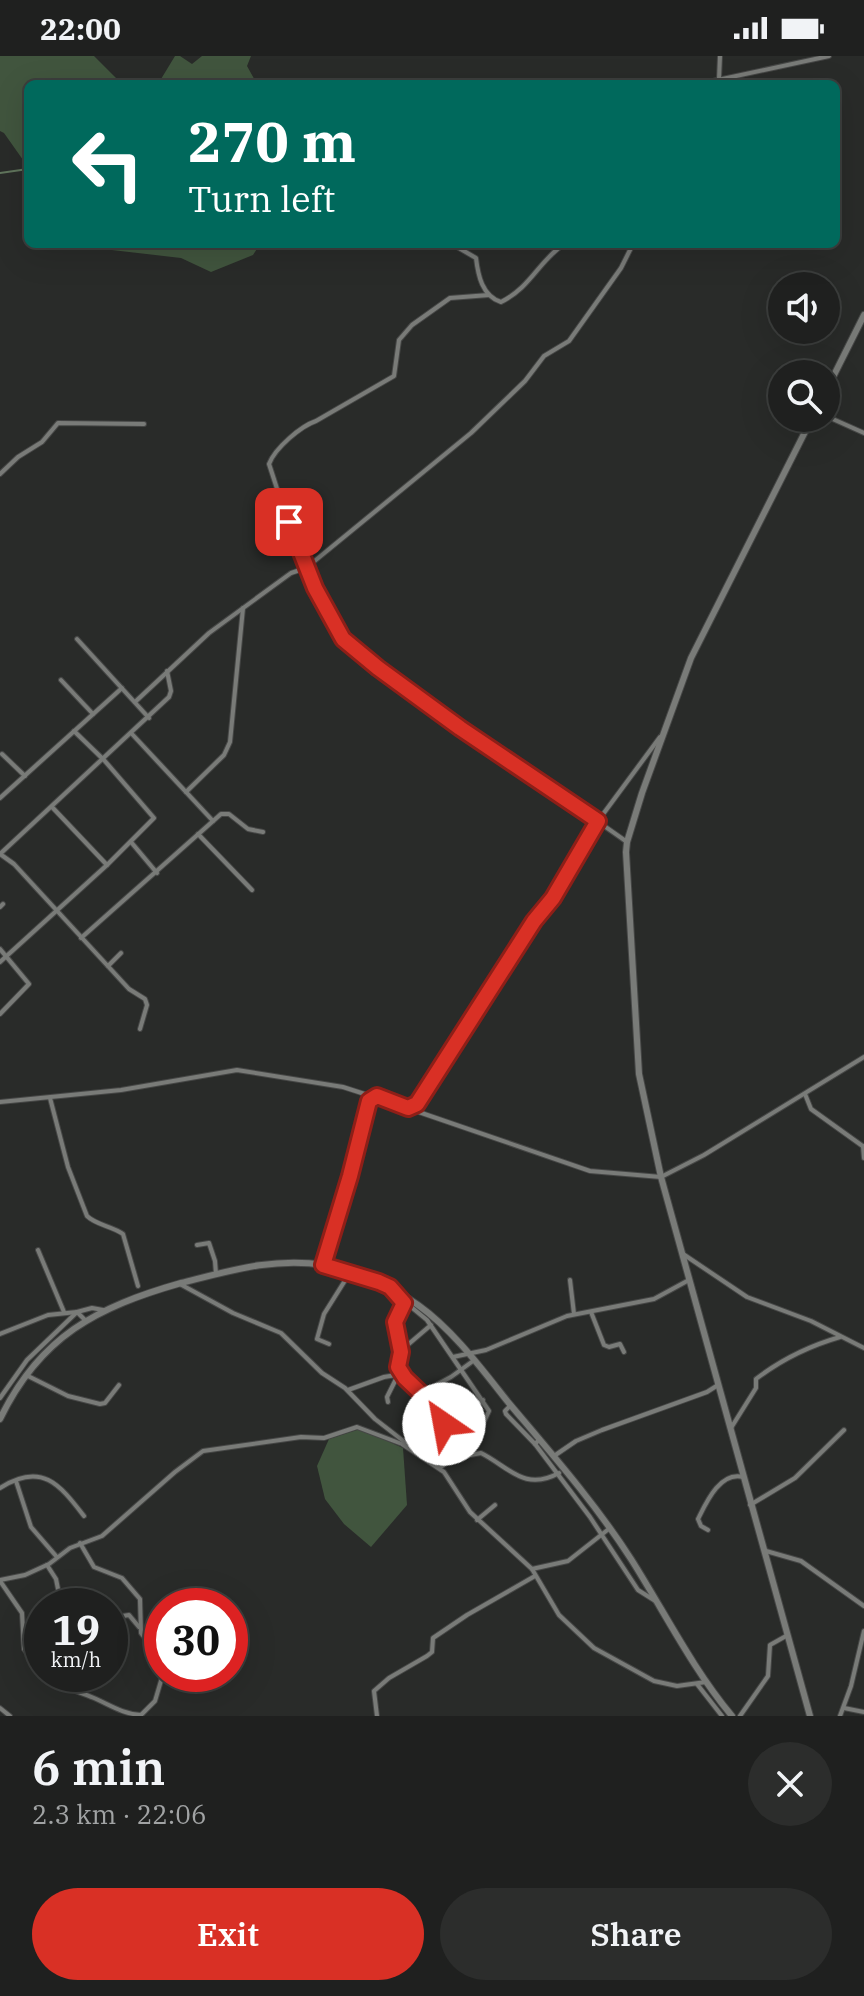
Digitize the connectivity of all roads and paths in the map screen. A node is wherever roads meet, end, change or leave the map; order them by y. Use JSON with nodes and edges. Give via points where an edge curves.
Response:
{"nodes":[{"id":1,"x":720,"y":56,"type":"edge"},
{"id":2,"x":829,"y":56,"type":"edge"},
{"id":3,"x":719,"y":79,"type":"junction"},
{"id":4,"x":715,"y":80,"type":"edge"},
{"id":5,"x":459,"y":248,"type":"edge"},
{"id":6,"x":559,"y":248,"type":"edge"},
{"id":7,"x":631,"y":248,"type":"edge"},
{"id":8,"x":489,"y":295,"type":"junction"},
{"id":9,"x":864,"y":315,"type":"edge"},
{"id":10,"x":840,"y":363,"type":"edge"},
{"id":11,"x":840,"y":422,"type":"edge"},
{"id":12,"x":144,"y":424,"type":"dead end"},
{"id":13,"x":805,"y":432,"type":"edge"},
{"id":14,"x":864,"y":433,"type":"edge"},
{"id":15,"x":0,"y":474,"type":"edge"},
{"id":16,"x":306,"y":568,"type":"junction"},
{"id":17,"x":243,"y":606,"type":"junction"},
{"id":18,"x":77,"y":639,"type":"dead end"},
{"id":19,"x":167,"y":670,"type":"junction"},
{"id":20,"x":61,"y":680,"type":"dead end"},
{"id":21,"x":122,"y":688,"type":"junction"},
{"id":22,"x":135,"y":702,"type":"junction"},
{"id":23,"x":93,"y":714,"type":"junction"},
{"id":24,"x":149,"y":718,"type":"junction"},
{"id":25,"x":666,"y":729,"type":"junction"},
{"id":26,"x":74,"y":731,"type":"junction"},
{"id":27,"x":132,"y":734,"type":"junction"},
{"id":28,"x":2,"y":754,"type":"dead end"},
{"id":29,"x":104,"y":760,"type":"junction"},
{"id":30,"x":25,"y":776,"type":"junction"},
{"id":31,"x":186,"y":792,"type":"junction"},
{"id":32,"x":0,"y":798,"type":"edge"},
{"id":33,"x":52,"y":807,"type":"junction"},
{"id":34,"x":213,"y":821,"type":"junction"},
{"id":35,"x":598,"y":821,"type":"junction"},
{"id":36,"x":263,"y":832,"type":"dead end"},
{"id":37,"x":198,"y":834,"type":"junction"},
{"id":38,"x":131,"y":842,"type":"junction"},
{"id":39,"x":627,"y":842,"type":"junction"},
{"id":40,"x":0,"y":854,"type":"edge"},
{"id":41,"x":107,"y":865,"type":"junction"},
{"id":42,"x":157,"y":873,"type":"junction"},
{"id":43,"x":252,"y":890,"type":"dead end"},
{"id":44,"x":55,"y":911,"type":"junction"},
{"id":45,"x":81,"y":938,"type":"junction"},
{"id":46,"x":0,"y":949,"type":"edge"},
{"id":47,"x":121,"y":953,"type":"dead end"},
{"id":48,"x":6,"y":956,"type":"junction"},
{"id":49,"x":0,"y":962,"type":"edge"},
{"id":50,"x":108,"y":966,"type":"junction"},
{"id":51,"x":0,"y":1014,"type":"edge"},
{"id":52,"x":140,"y":1029,"type":"dead end"},
{"id":53,"x":864,"y":1057,"type":"edge"},
{"id":54,"x":364,"y":1093,"type":"junction"},
{"id":55,"x":805,"y":1094,"type":"junction"},
{"id":56,"x":377,"y":1096,"type":"junction"},
{"id":57,"x":50,"y":1098,"type":"junction"},
{"id":58,"x":369,"y":1101,"type":"junction"},
{"id":59,"x":0,"y":1102,"type":"edge"},
{"id":60,"x":408,"y":1108,"type":"junction"},
{"id":61,"x":864,"y":1147,"type":"edge"},
{"id":62,"x":864,"y":1158,"type":"edge"},
{"id":63,"x":661,"y":1177,"type":"junction"},
{"id":64,"x":197,"y":1245,"type":"dead end"},
{"id":65,"x":38,"y":1250,"type":"dead end"},
{"id":66,"x":683,"y":1254,"type":"junction"},
{"id":67,"x":323,"y":1265,"type":"junction"},
{"id":68,"x":351,"y":1271,"type":"junction"},
{"id":69,"x":216,"y":1274,"type":"junction"},
{"id":70,"x":570,"y":1280,"type":"dead end"},
{"id":71,"x":689,"y":1280,"type":"junction"},
{"id":72,"x":180,"y":1284,"type":"junction"},
{"id":73,"x":138,"y":1286,"type":"dead end"},
{"id":74,"x":390,"y":1287,"type":"junction"},
{"id":75,"x":404,"y":1303,"type":"junction"},
{"id":76,"x":103,"y":1310,"type":"junction"},
{"id":77,"x":64,"y":1312,"type":"junction"},
{"id":78,"x":77,"y":1312,"type":"junction"},
{"id":79,"x":591,"y":1312,"type":"junction"},
{"id":80,"x":574,"y":1314,"type":"junction"},
{"id":81,"x":85,"y":1320,"type":"junction"},
{"id":82,"x":431,"y":1325,"type":"junction"},
{"id":83,"x":0,"y":1334,"type":"edge"},
{"id":84,"x":842,"y":1336,"type":"junction"},
{"id":85,"x":455,"y":1339,"type":"junction"},
{"id":86,"x":329,"y":1344,"type":"dead end"},
{"id":87,"x":446,"y":1347,"type":"junction"},
{"id":88,"x":864,"y":1348,"type":"edge"},
{"id":89,"x":401,"y":1352,"type":"junction"},
{"id":90,"x":624,"y":1352,"type":"dead end"},
{"id":91,"x":468,"y":1354,"type":"junction"},
{"id":92,"x":453,"y":1357,"type":"junction"},
{"id":93,"x":473,"y":1361,"type":"junction"},
{"id":94,"x":461,"y":1370,"type":"junction"},
{"id":95,"x":400,"y":1374,"type":"junction"},
{"id":96,"x":26,"y":1375,"type":"junction"},
{"id":97,"x":119,"y":1385,"type":"dead end"},
{"id":98,"x":718,"y":1385,"type":"junction"},
{"id":99,"x":348,"y":1390,"type":"junction"},
{"id":100,"x":425,"y":1394,"type":"junction"},
{"id":101,"x":0,"y":1398,"type":"edge"},
{"id":102,"x":483,"y":1400,"type":"junction"},
{"id":103,"x":388,"y":1402,"type":"dead end"},
{"id":104,"x":0,"y":1419,"type":"edge"},
{"id":105,"x":447,"y":1421,"type":"junction"},
{"id":106,"x":729,"y":1429,"type":"junction"},
{"id":107,"x":844,"y":1430,"type":"dead end"},
{"id":108,"x":476,"y":1439,"type":"junction"},
{"id":109,"x":538,"y":1442,"type":"junction"},
{"id":110,"x":406,"y":1444,"type":"junction"},
{"id":111,"x":471,"y":1453,"type":"junction"},
{"id":112,"x":554,"y":1456,"type":"junction"},
{"id":113,"x":439,"y":1468,"type":"junction"},
{"id":114,"x":559,"y":1473,"type":"junction"},
{"id":115,"x":743,"y":1477,"type":"junction"},
{"id":116,"x":16,"y":1481,"type":"junction"},
{"id":117,"x":0,"y":1488,"type":"edge"},
{"id":118,"x":495,"y":1505,"type":"dead end"},
{"id":119,"x":750,"y":1505,"type":"junction"},
{"id":120,"x":84,"y":1516,"type":"dead end"},
{"id":121,"x":477,"y":1520,"type":"junction"},
{"id":122,"x":610,"y":1528,"type":"junction"},
{"id":123,"x":708,"y":1530,"type":"dead end"},
{"id":124,"x":602,"y":1536,"type":"junction"},
{"id":125,"x":80,"y":1543,"type":"junction"},
{"id":126,"x":763,"y":1551,"type":"junction"},
{"id":127,"x":56,"y":1556,"type":"junction"},
{"id":128,"x":47,"y":1565,"type":"junction"},
{"id":129,"x":532,"y":1569,"type":"junction"},
{"id":130,"x":536,"y":1575,"type":"junction"},
{"id":131,"x":0,"y":1580,"type":"edge"},
{"id":132,"x":58,"y":1588,"type":"edge"},
{"id":133,"x":658,"y":1602,"type":"junction"},
{"id":134,"x":864,"y":1606,"type":"edge"},
{"id":135,"x":128,"y":1615,"type":"edge"},
{"id":136,"x":140,"y":1629,"type":"junction"},
{"id":137,"x":864,"y":1631,"type":"edge"},
{"id":138,"x":786,"y":1636,"type":"junction"},
{"id":139,"x":144,"y":1639,"type":"edge"},
{"id":140,"x":862,"y":1644,"type":"edge"},
{"id":141,"x":24,"y":1649,"type":"edge"},
{"id":142,"x":706,"y":1682,"type":"junction"},
{"id":143,"x":695,"y":1683,"type":"junction"},
{"id":144,"x":73,"y":1692,"type":"edge"},
{"id":145,"x":158,"y":1692,"type":"edge"},
{"id":146,"x":0,"y":1708,"type":"edge"},
{"id":147,"x":844,"y":1708,"type":"junction"},
{"id":148,"x":864,"y":1712,"type":"edge"},
{"id":149,"x":10,"y":1716,"type":"edge"},
{"id":150,"x":377,"y":1716,"type":"edge"},
{"id":151,"x":722,"y":1716,"type":"edge"},
{"id":152,"x":732,"y":1716,"type":"edge"},
{"id":153,"x":740,"y":1716,"type":"edge"},
{"id":154,"x":810,"y":1716,"type":"edge"},
{"id":155,"x":840,"y":1716,"type":"edge"}],
"edges":[{"from":1,"to":3,"type":"street"},
{"from":2,"to":3,"type":"street"},
{"from":3,"to":4,"type":"street"},
{"from":5,"to":8,"type":"street","via":[[476,258],[478,276]]},
{"from":6,"to":8,"type":"street","via":[[521,289],[503,301]]},
{"from":7,"to":16,"type":"street","via":[[569,341],[544,356],[471,433]]},
{"from":8,"to":16,"type":"street","via":[[450,298],[412,325],[399,340],[394,376],[307,423],[271,459]]},
{"from":9,"to":10,"type":"street"},
{"from":11,"to":14,"type":"street"},
{"from":12,"to":15,"type":"street","via":[[58,423]]},
{"from":13,"to":25,"type":"street","via":[[691,658]]},
{"from":16,"to":17,"type":"street"},
{"from":16,"to":35,"type":"street","via":[[330,618],[352,647]]},
{"from":17,"to":19,"type":"street"},
{"from":17,"to":31,"type":"street","via":[[230,742],[224,755]]},
{"from":18,"to":21,"type":"street"},
{"from":19,"to":22,"type":"street"},
{"from":19,"to":24,"type":"street","via":[[169,697]]},
{"from":20,"to":23,"type":"street"},
{"from":21,"to":22,"type":"street"},
{"from":21,"to":23,"type":"street"},
{"from":22,"to":24,"type":"street"},
{"from":23,"to":26,"type":"street"},
{"from":24,"to":27,"type":"street"},
{"from":25,"to":35,"type":"street"},
{"from":25,"to":39,"type":"street"},
{"from":26,"to":29,"type":"street"},
{"from":26,"to":30,"type":"street"},
{"from":27,"to":29,"type":"street"},
{"from":27,"to":31,"type":"street"},
{"from":28,"to":30,"type":"street"},
{"from":29,"to":33,"type":"street"},
{"from":29,"to":38,"type":"street","via":[[153,814]]},
{"from":30,"to":32,"type":"street"},
{"from":31,"to":34,"type":"street"},
{"from":33,"to":40,"type":"street"},
{"from":33,"to":41,"type":"street"},
{"from":34,"to":36,"type":"street","via":[[225,813],[248,829]]},
{"from":34,"to":37,"type":"street"},
{"from":35,"to":39,"type":"street"},
{"from":35,"to":60,"type":"street","via":[[420,1099]]},
{"from":37,"to":42,"type":"street"},
{"from":37,"to":43,"type":"street"},
{"from":38,"to":41,"type":"street"},
{"from":38,"to":42,"type":"street"},
{"from":39,"to":63,"type":"street","via":[[639,1074]]},
{"from":40,"to":44,"type":"street"},
{"from":41,"to":44,"type":"street"},
{"from":42,"to":45,"type":"street"},
{"from":44,"to":45,"type":"street"},
{"from":44,"to":48,"type":"street"},
{"from":45,"to":50,"type":"street"},
{"from":46,"to":48,"type":"street"},
{"from":47,"to":50,"type":"street"},
{"from":48,"to":49,"type":"street"},
{"from":48,"to":51,"type":"street","via":[[29,984]]},
{"from":50,"to":52,"type":"street","via":[[145,999]]},
{"from":53,"to":55,"type":"street"},
{"from":54,"to":56,"type":"street"},
{"from":54,"to":57,"type":"street","via":[[237,1070]]},
{"from":54,"to":58,"type":"street"},
{"from":55,"to":61,"type":"street","via":[[811,1109]]},
{"from":55,"to":63,"type":"street"},
{"from":56,"to":58,"type":"street"},
{"from":56,"to":60,"type":"street"},
{"from":57,"to":59,"type":"street"},
{"from":57,"to":73,"type":"street","via":[[87,1216],[123,1234]]},
{"from":58,"to":67,"type":"street"},
{"from":60,"to":63,"type":"street","via":[[590,1171]]},
{"from":61,"to":62,"type":"street"},
{"from":63,"to":66,"type":"street"},
{"from":64,"to":69,"type":"street","via":[[209,1243]]},
{"from":65,"to":77,"type":"street"},
{"from":66,"to":71,"type":"street"},
{"from":66,"to":84,"type":"street","via":[[747,1297]]},
{"from":67,"to":68,"type":"street"},
{"from":67,"to":69,"type":"street","via":[[263,1264]]},
{"from":68,"to":74,"type":"street"},
{"from":68,"to":86,"type":"street","via":[[324,1314],[317,1339]]},
{"from":69,"to":72,"type":"street"},
{"from":70,"to":80,"type":"street"},
{"from":71,"to":79,"type":"street","via":[[654,1299]]},
{"from":71,"to":98,"type":"street"},
{"from":72,"to":76,"type":"street"},
{"from":72,"to":99,"type":"street","via":[[281,1333]]},
{"from":74,"to":75,"type":"street"},
{"from":74,"to":85,"type":"street"},
{"from":75,"to":82,"type":"street"},
{"from":75,"to":89,"type":"street","via":[[395,1322]]},
{"from":76,"to":78,"type":"street"},
{"from":76,"to":81,"type":"street"},
{"from":77,"to":78,"type":"street"},
{"from":77,"to":83,"type":"street"},
{"from":78,"to":81,"type":"street"},
{"from":78,"to":101,"type":"street","via":[[27,1360]]},
{"from":79,"to":80,"type":"street"},
{"from":79,"to":90,"type":"street","via":[[604,1345],[620,1344]]},
{"from":80,"to":91,"type":"street"},
{"from":81,"to":96,"type":"street"},
{"from":82,"to":87,"type":"street"},
{"from":82,"to":89,"type":"street"},
{"from":84,"to":88,"type":"street"},
{"from":84,"to":106,"type":"street","via":[[803,1350],[756,1379],[756,1388]]},
{"from":85,"to":87,"type":"street"},
{"from":85,"to":91,"type":"street"},
{"from":87,"to":92,"type":"street"},
{"from":89,"to":95,"type":"street"},
{"from":91,"to":92,"type":"street"},
{"from":91,"to":93,"type":"street"},
{"from":92,"to":94,"type":"street"},
{"from":93,"to":94,"type":"street"},
{"from":93,"to":109,"type":"street"},
{"from":94,"to":100,"type":"street"},
{"from":94,"to":102,"type":"street"},
{"from":95,"to":99,"type":"street"},
{"from":95,"to":100,"type":"street"},
{"from":95,"to":103,"type":"street"},
{"from":96,"to":97,"type":"street","via":[[68,1396],[100,1404]]},
{"from":96,"to":104,"type":"street"},
{"from":98,"to":106,"type":"street"},
{"from":98,"to":112,"type":"street","via":[[576,1441]]},
{"from":99,"to":110,"type":"street"},
{"from":100,"to":105,"type":"street"},
{"from":100,"to":110,"type":"street","via":[[407,1414],[411,1430]]},
{"from":102,"to":105,"type":"street"},
{"from":102,"to":108,"type":"street","via":[[489,1410]]},
{"from":105,"to":108,"type":"street","via":[[444,1427],[467,1443]]},
{"from":106,"to":115,"type":"street"},
{"from":107,"to":119,"type":"street","via":[[795,1478]]},
{"from":108,"to":111,"type":"street"},
{"from":109,"to":112,"type":"street"},
{"from":109,"to":114,"type":"street"},
{"from":110,"to":113,"type":"street"},
{"from":110,"to":125,"type":"street","via":[[357,1427],[324,1438],[203,1451],[108,1532]]},
{"from":111,"to":113,"type":"street"},
{"from":111,"to":114,"type":"street","via":[[484,1454],[516,1477],[542,1482]]},
{"from":112,"to":122,"type":"street"},
{"from":113,"to":121,"type":"street"},
{"from":114,"to":124,"type":"street"},
{"from":115,"to":119,"type":"street"},
{"from":115,"to":123,"type":"street","via":[[731,1476],[711,1495],[698,1519]]},
{"from":116,"to":117,"type":"street"},
{"from":116,"to":120,"type":"street","via":[[51,1480]]},
{"from":116,"to":127,"type":"street","via":[[31,1527]]},
{"from":118,"to":121,"type":"street"},
{"from":119,"to":126,"type":"street"},
{"from":121,"to":129,"type":"street"},
{"from":122,"to":124,"type":"street"},
{"from":122,"to":133,"type":"street"},
{"from":124,"to":129,"type":"street","via":[[568,1561]]},
{"from":124,"to":133,"type":"street","via":[[638,1590]]},
{"from":125,"to":127,"type":"street"},
{"from":125,"to":136,"type":"street","via":[[94,1567],[122,1578],[140,1599]]},
{"from":126,"to":134,"type":"street","via":[[801,1561]]},
{"from":126,"to":138,"type":"street"},
{"from":127,"to":128,"type":"street"},
{"from":128,"to":131,"type":"street"},
{"from":128,"to":132,"type":"street"},
{"from":129,"to":130,"type":"street"},
{"from":130,"to":143,"type":"street","via":[[559,1615],[594,1648],[654,1681]]},
{"from":130,"to":150,"type":"street","via":[[433,1638],[432,1652],[381,1683],[374,1691]]},
{"from":131,"to":141,"type":"street","via":[[22,1613]]},
{"from":133,"to":142,"type":"street"},
{"from":135,"to":136,"type":"street"},
{"from":136,"to":139,"type":"street"},
{"from":137,"to":140,"type":"street"},
{"from":138,"to":153,"type":"street","via":[[770,1645],[768,1676]]},
{"from":138,"to":154,"type":"street"},
{"from":140,"to":147,"type":"street"},
{"from":142,"to":143,"type":"street"},
{"from":142,"to":152,"type":"street"},
{"from":143,"to":151,"type":"street"},
{"from":144,"to":145,"type":"street","via":[[141,1715]]},
{"from":146,"to":149,"type":"street"},
{"from":147,"to":148,"type":"street"},
{"from":147,"to":155,"type":"street"}]}
